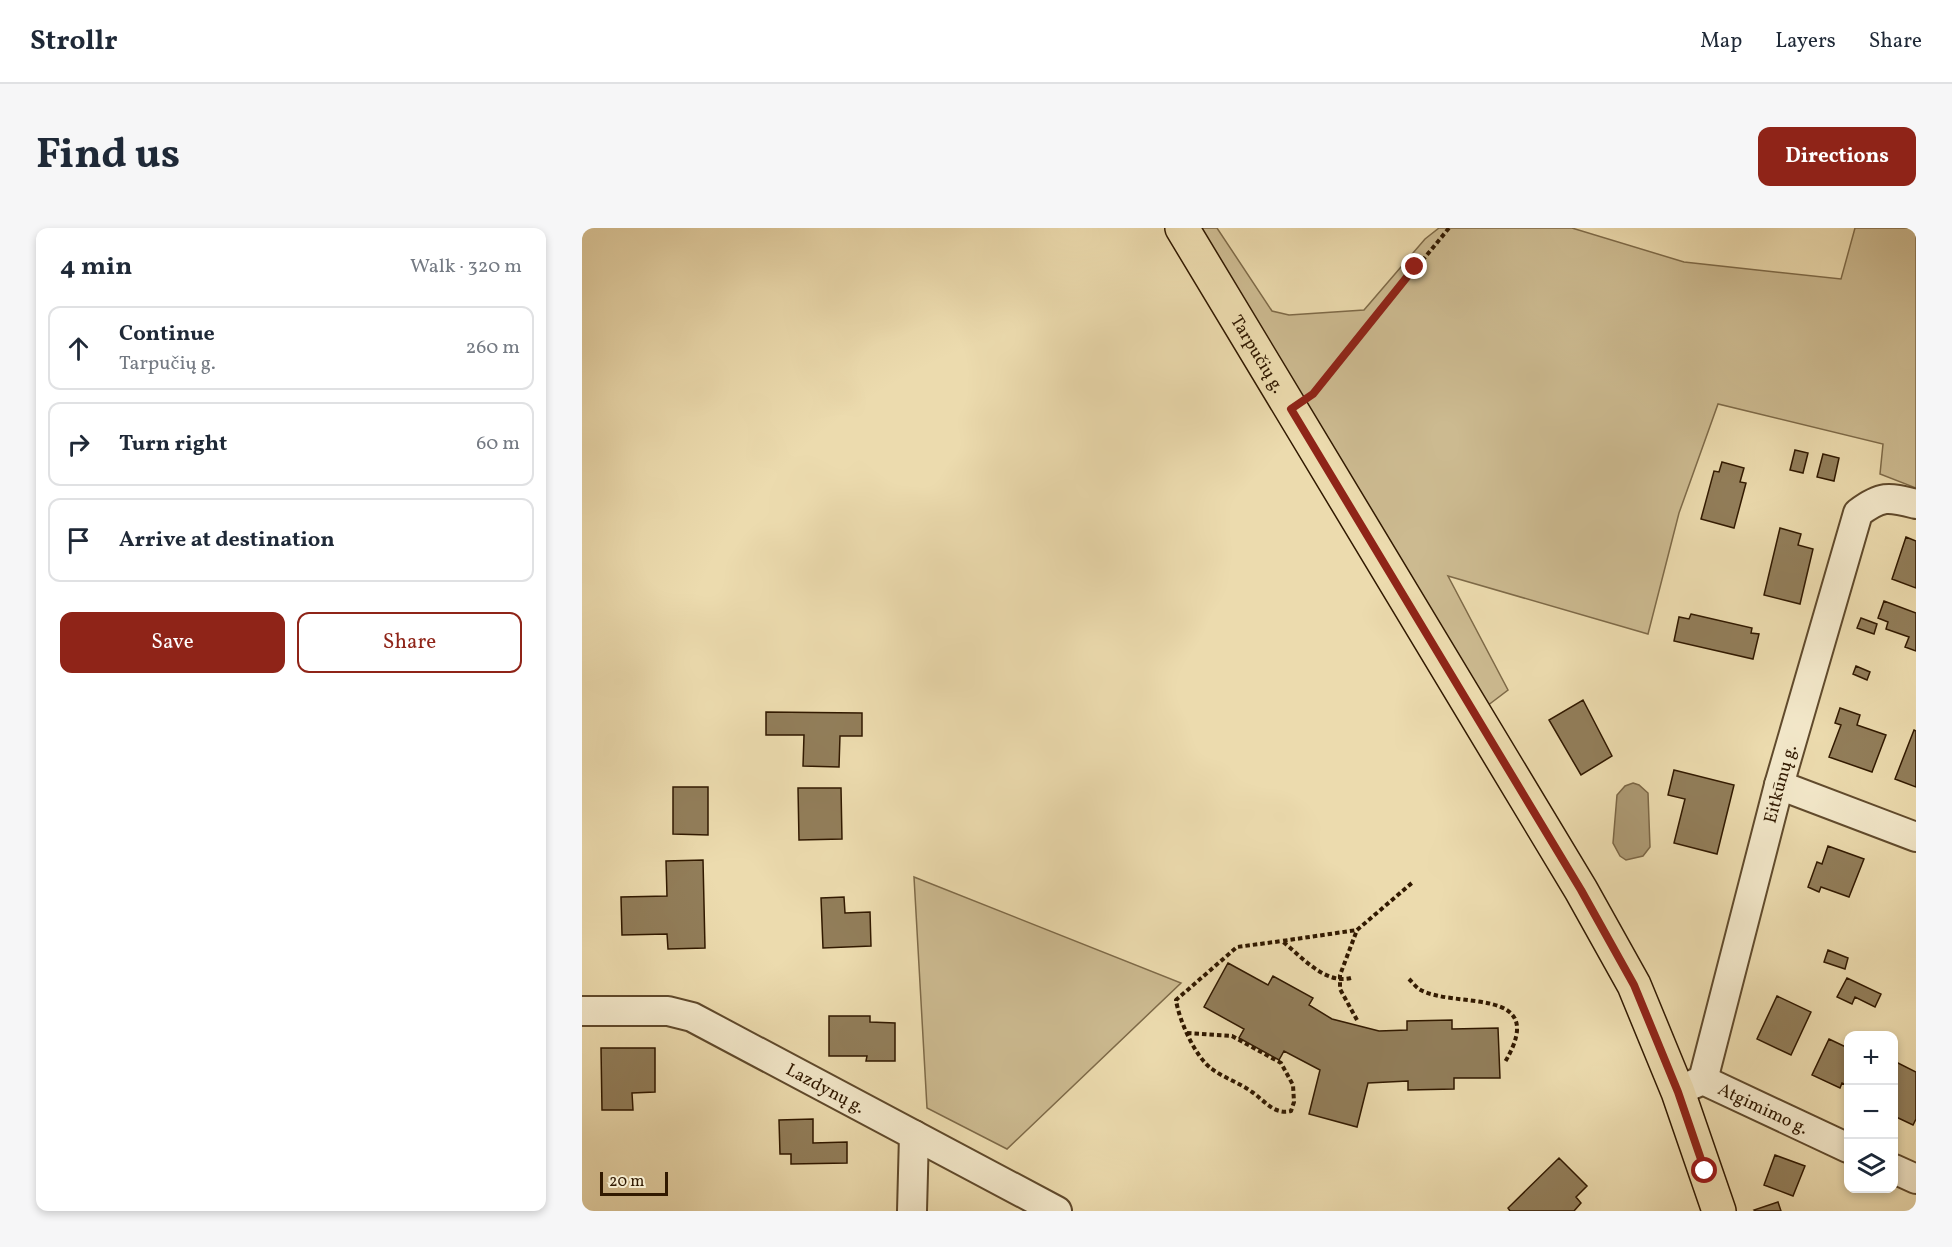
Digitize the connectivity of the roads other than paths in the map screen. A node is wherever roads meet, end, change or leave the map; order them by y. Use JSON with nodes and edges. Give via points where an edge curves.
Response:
{"nodes":[{"id":1,"x":1182,"y":228,"type":"edge"},
{"id":2,"x":1916,"y":504,"type":"edge"},
{"id":3,"x":1779,"y":785,"type":"junction"},
{"id":4,"x":1916,"y":837,"type":"edge"},
{"id":5,"x":582,"y":1011,"type":"edge"},
{"id":6,"x":1691,"y":1086,"type":"junction"},
{"id":7,"x":914,"y":1135,"type":"junction"},
{"id":8,"x":1844,"y":1146,"type":"edge"},
{"id":9,"x":1898,"y":1171,"type":"edge"},
{"id":10,"x":1916,"y":1179,"type":"edge"},
{"id":11,"x":912,"y":1211,"type":"edge"},
{"id":12,"x":1057,"y":1211,"type":"edge"},
{"id":13,"x":1719,"y":1211,"type":"edge"}],
"edges":[{"from":1,"to":6,"type":"main road","name":"Tarpučių g.","via":[[1581,890]]},
{"from":2,"to":3,"type":"street","name":"Eitkūnų g.","via":[[1876,499],[1858,513]]},
{"from":3,"to":4,"type":"street"},
{"from":3,"to":6,"type":"street","name":"Eitkūnų g."},
{"from":5,"to":7,"type":"street","name":"Lazdynų g.","via":[[668,1011],[692,1017]]},
{"from":6,"to":8,"type":"street","name":"Atgimimo g."},
{"from":6,"to":13,"type":"main road","name":"Tarpučių g."},
{"from":7,"to":11,"type":"street"},
{"from":7,"to":12,"type":"street","name":"Lazdynų g."},
{"from":9,"to":10,"type":"street"}]}
